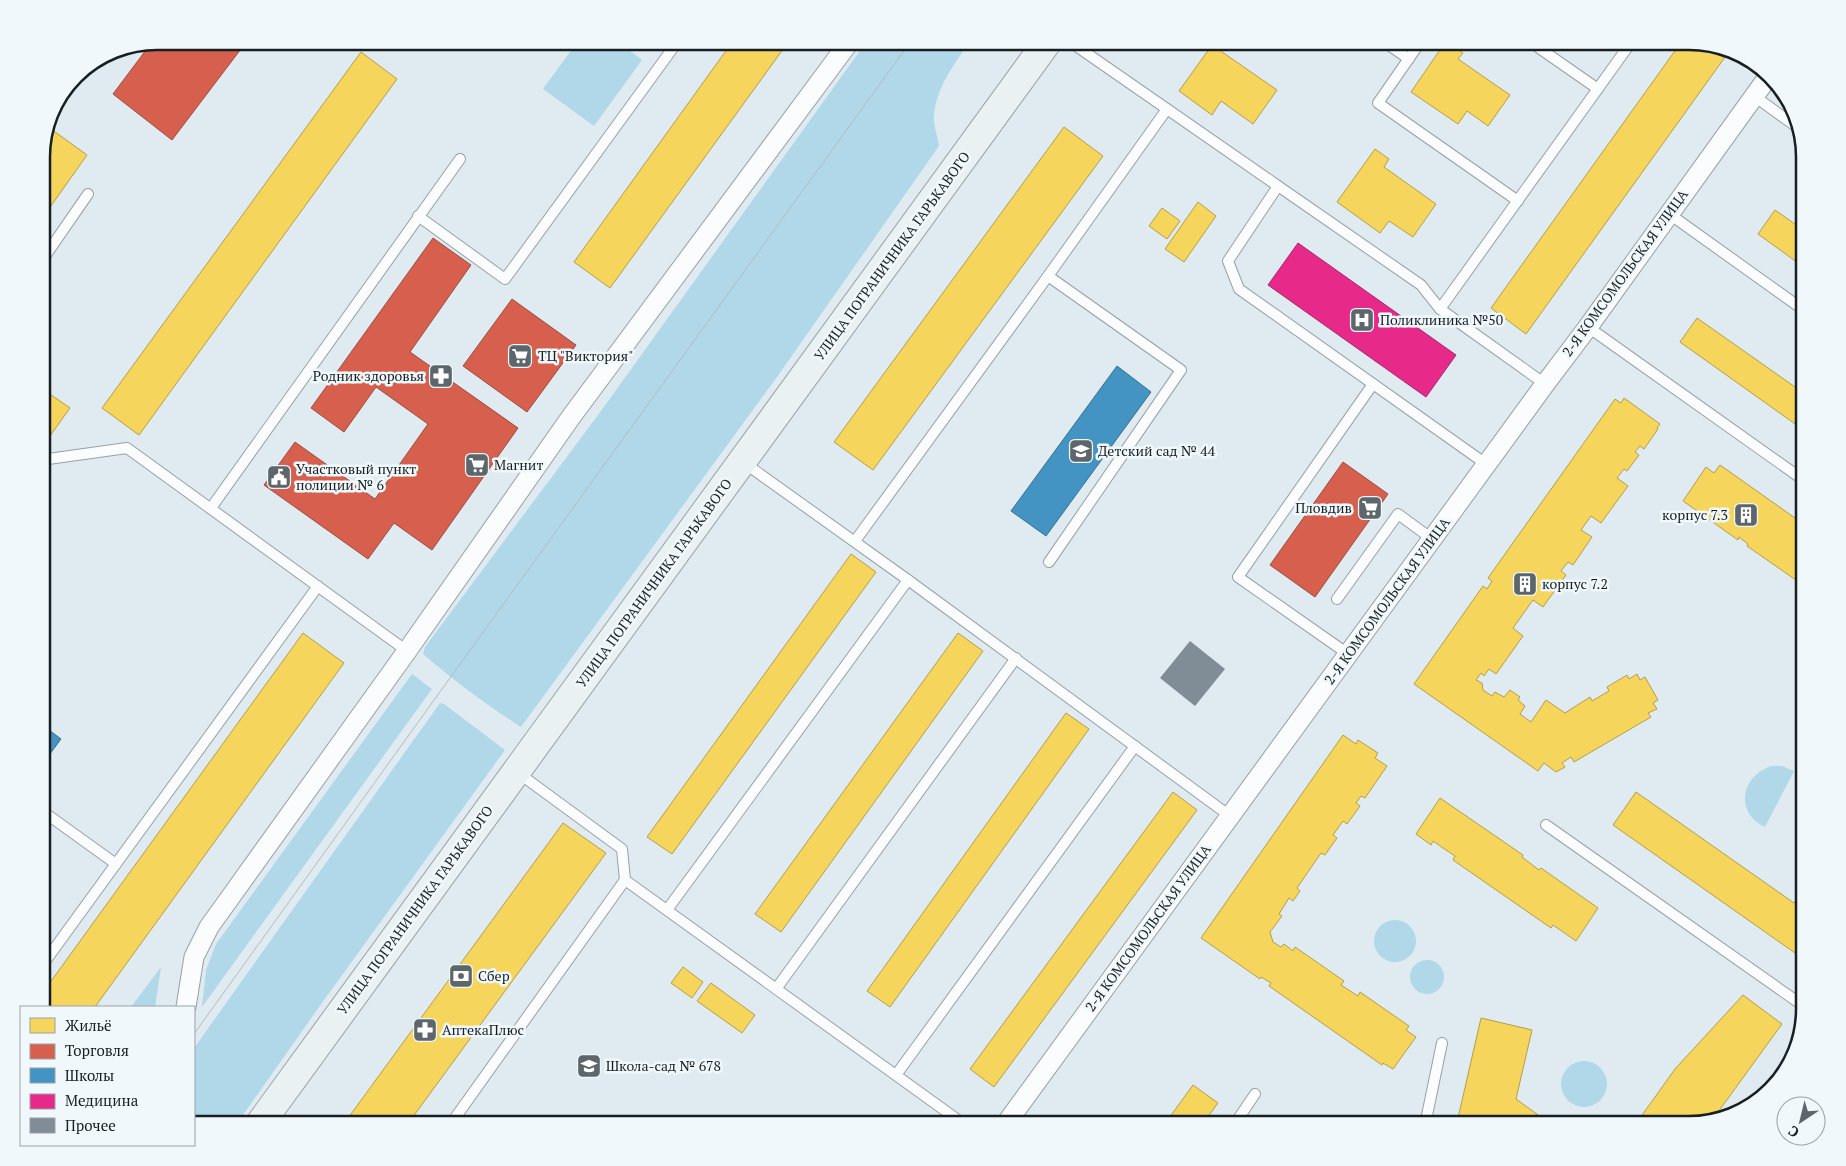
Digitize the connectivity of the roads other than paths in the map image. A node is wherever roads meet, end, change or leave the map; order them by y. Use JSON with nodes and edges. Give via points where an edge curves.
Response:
{"nodes":[{"id":1,"x":671,"y":50,"type":"edge"},
{"id":2,"x":843,"y":50,"type":"edge"},
{"id":3,"x":1041,"y":50,"type":"edge"},
{"id":4,"x":1082,"y":50,"type":"edge"},
{"id":5,"x":1396,"y":50,"type":"edge"},
{"id":6,"x":1415,"y":50,"type":"edge"},
{"id":7,"x":1542,"y":50,"type":"edge"},
{"id":8,"x":1626,"y":50,"type":"edge"},
{"id":9,"x":1409,"y":59,"type":"junction"},
{"id":10,"x":1765,"y":81,"type":"edge"},
{"id":11,"x":1598,"y":90,"type":"junction"},
{"id":12,"x":1754,"y":96,"type":"junction"},
{"id":13,"x":1167,"y":110,"type":"junction"},
{"id":14,"x":1790,"y":121,"type":"edge"},
{"id":15,"x":460,"y":159,"type":"dead end"},
{"id":16,"x":1278,"y":186,"type":"junction"},
{"id":17,"x":88,"y":194,"type":"dead end"},
{"id":18,"x":1518,"y":201,"type":"junction"},
{"id":19,"x":1668,"y":214,"type":"junction"},
{"id":20,"x":418,"y":216,"type":"junction"},
{"id":21,"x":50,"y":250,"type":"edge"},
{"id":22,"x":1048,"y":276,"type":"junction"},
{"id":23,"x":1796,"y":305,"type":"edge"},
{"id":24,"x":1440,"y":309,"type":"junction"},
{"id":25,"x":1588,"y":327,"type":"junction"},
{"id":26,"x":1373,"y":384,"type":"junction"},
{"id":27,"x":1544,"y":384,"type":"junction"},
{"id":28,"x":50,"y":459,"type":"edge"},
{"id":29,"x":742,"y":461,"type":"junction"},
{"id":30,"x":1486,"y":464,"type":"junction"},
{"id":31,"x":1796,"y":475,"type":"edge"},
{"id":32,"x":211,"y":508,"type":"junction"},
{"id":33,"x":1432,"y":539,"type":"junction"},
{"id":34,"x":855,"y":541,"type":"junction"},
{"id":35,"x":1049,"y":562,"type":"dead end"},
{"id":36,"x":908,"y":580,"type":"junction"},
{"id":37,"x":318,"y":586,"type":"junction"},
{"id":38,"x":1337,"y":600,"type":"dead end"},
{"id":39,"x":407,"y":651,"type":"junction"},
{"id":40,"x":1348,"y":654,"type":"junction"},
{"id":41,"x":1016,"y":658,"type":"junction"},
{"id":42,"x":1135,"y":746,"type":"junction"},
{"id":43,"x":516,"y":772,"type":"junction"},
{"id":44,"x":50,"y":816,"type":"edge"},
{"id":45,"x":1230,"y":816,"type":"junction"},
{"id":46,"x":1546,"y":825,"type":"dead end"},
{"id":47,"x":116,"y":864,"type":"junction"},
{"id":48,"x":625,"y":880,"type":"junction"},
{"id":49,"x":667,"y":910,"type":"junction"},
{"id":50,"x":50,"y":956,"type":"edge"},
{"id":51,"x":776,"y":989,"type":"junction"},
{"id":52,"x":1796,"y":1001,"type":"edge"},
{"id":53,"x":186,"y":1006,"type":"edge"},
{"id":54,"x":1442,"y":1043,"type":"dead end"},
{"id":55,"x":896,"y":1075,"type":"junction"},
{"id":56,"x":1255,"y":1094,"type":"dead end"},
{"id":57,"x":266,"y":1116,"type":"edge"},
{"id":58,"x":456,"y":1116,"type":"edge"},
{"id":59,"x":953,"y":1116,"type":"edge"},
{"id":60,"x":1012,"y":1116,"type":"edge"},
{"id":61,"x":1240,"y":1116,"type":"edge"},
{"id":62,"x":1427,"y":1116,"type":"edge"}],
"edges":[{"from":1,"to":20,"type":"lane","via":[[505,279]]},
{"from":2,"to":39,"type":"street","via":[[571,417]]},
{"from":3,"to":29,"type":"street","name":"УЛИЦА ПОГРАНИЧНИКА ГАРЬКАВОГО"},
{"from":4,"to":13,"type":"lane"},
{"from":5,"to":9,"type":"lane"},
{"from":6,"to":9,"type":"lane"},
{"from":7,"to":11,"type":"lane"},
{"from":8,"to":11,"type":"lane"},
{"from":9,"to":18,"type":"lane","via":[[1378,102]]},
{"from":10,"to":12,"type":"street","name":"2-Я КОМСОМОЛЬСКАЯ УЛИЦА"},
{"from":11,"to":18,"type":"lane"},
{"from":12,"to":14,"type":"lane"},
{"from":12,"to":19,"type":"street","name":"2-Я КОМСОМОЛЬСКАЯ УЛИЦА"},
{"from":13,"to":16,"type":"lane"},
{"from":13,"to":22,"type":"lane"},
{"from":15,"to":20,"type":"lane"},
{"from":16,"to":24,"type":"lane","via":[[1422,285]]},
{"from":16,"to":26,"type":"lane","via":[[1228,262],[1239,289]]},
{"from":17,"to":21,"type":"lane"},
{"from":18,"to":24,"type":"lane"},
{"from":19,"to":23,"type":"lane"},
{"from":19,"to":25,"type":"street","name":"2-Я КОМСОМОЛЬСКАЯ УЛИЦА"},
{"from":20,"to":32,"type":"lane"},
{"from":22,"to":34,"type":"lane"},
{"from":22,"to":35,"type":"lane","via":[[1181,370]]},
{"from":24,"to":27,"type":"lane"},
{"from":25,"to":27,"type":"street","name":"2-Я КОМСОМОЛЬСКАЯ УЛИЦА"},
{"from":25,"to":31,"type":"lane"},
{"from":26,"to":30,"type":"lane"},
{"from":26,"to":40,"type":"lane","via":[[1238,577]]},
{"from":27,"to":30,"type":"street","name":"2-Я КОМСОМОЛЬСКАЯ УЛИЦА"},
{"from":28,"to":32,"type":"lane","via":[[127,448]]},
{"from":29,"to":34,"type":"lane"},
{"from":29,"to":43,"type":"street","name":"УЛИЦА ПОГРАНИЧНИКА ГАРЬКАВОГО"},
{"from":30,"to":33,"type":"street","name":"2-Я КОМСОМОЛЬСКАЯ УЛИЦА"},
{"from":32,"to":37,"type":"lane"},
{"from":33,"to":38,"type":"lane","via":[[1398,514]]},
{"from":33,"to":40,"type":"street","name":"2-Я КОМСОМОЛЬСКАЯ УЛИЦА"},
{"from":34,"to":36,"type":"lane"},
{"from":36,"to":41,"type":"lane"},
{"from":36,"to":49,"type":"lane"},
{"from":37,"to":39,"type":"lane"},
{"from":37,"to":47,"type":"lane"},
{"from":39,"to":53,"type":"street","via":[[208,927],[194,957]]},
{"from":40,"to":45,"type":"street","name":"2-Я КОМСОМОЛЬСКАЯ УЛИЦА"},
{"from":41,"to":42,"type":"lane"},
{"from":41,"to":51,"type":"lane"},
{"from":42,"to":45,"type":"lane"},
{"from":42,"to":55,"type":"lane"},
{"from":43,"to":48,"type":"lane","via":[[622,849]]},
{"from":43,"to":57,"type":"street","name":"УЛИЦА ПОГРАНИЧНИКА ГАРЬКАВОГО"},
{"from":44,"to":47,"type":"lane"},
{"from":45,"to":60,"type":"street","name":"2-Я КОМСОМОЛЬСКАЯ УЛИЦА"},
{"from":46,"to":52,"type":"lane"},
{"from":47,"to":50,"type":"lane"},
{"from":48,"to":49,"type":"lane"},
{"from":48,"to":58,"type":"lane"},
{"from":49,"to":51,"type":"lane"},
{"from":51,"to":55,"type":"lane"},
{"from":54,"to":62,"type":"lane"},
{"from":55,"to":59,"type":"lane"},
{"from":56,"to":61,"type":"lane"}]}
